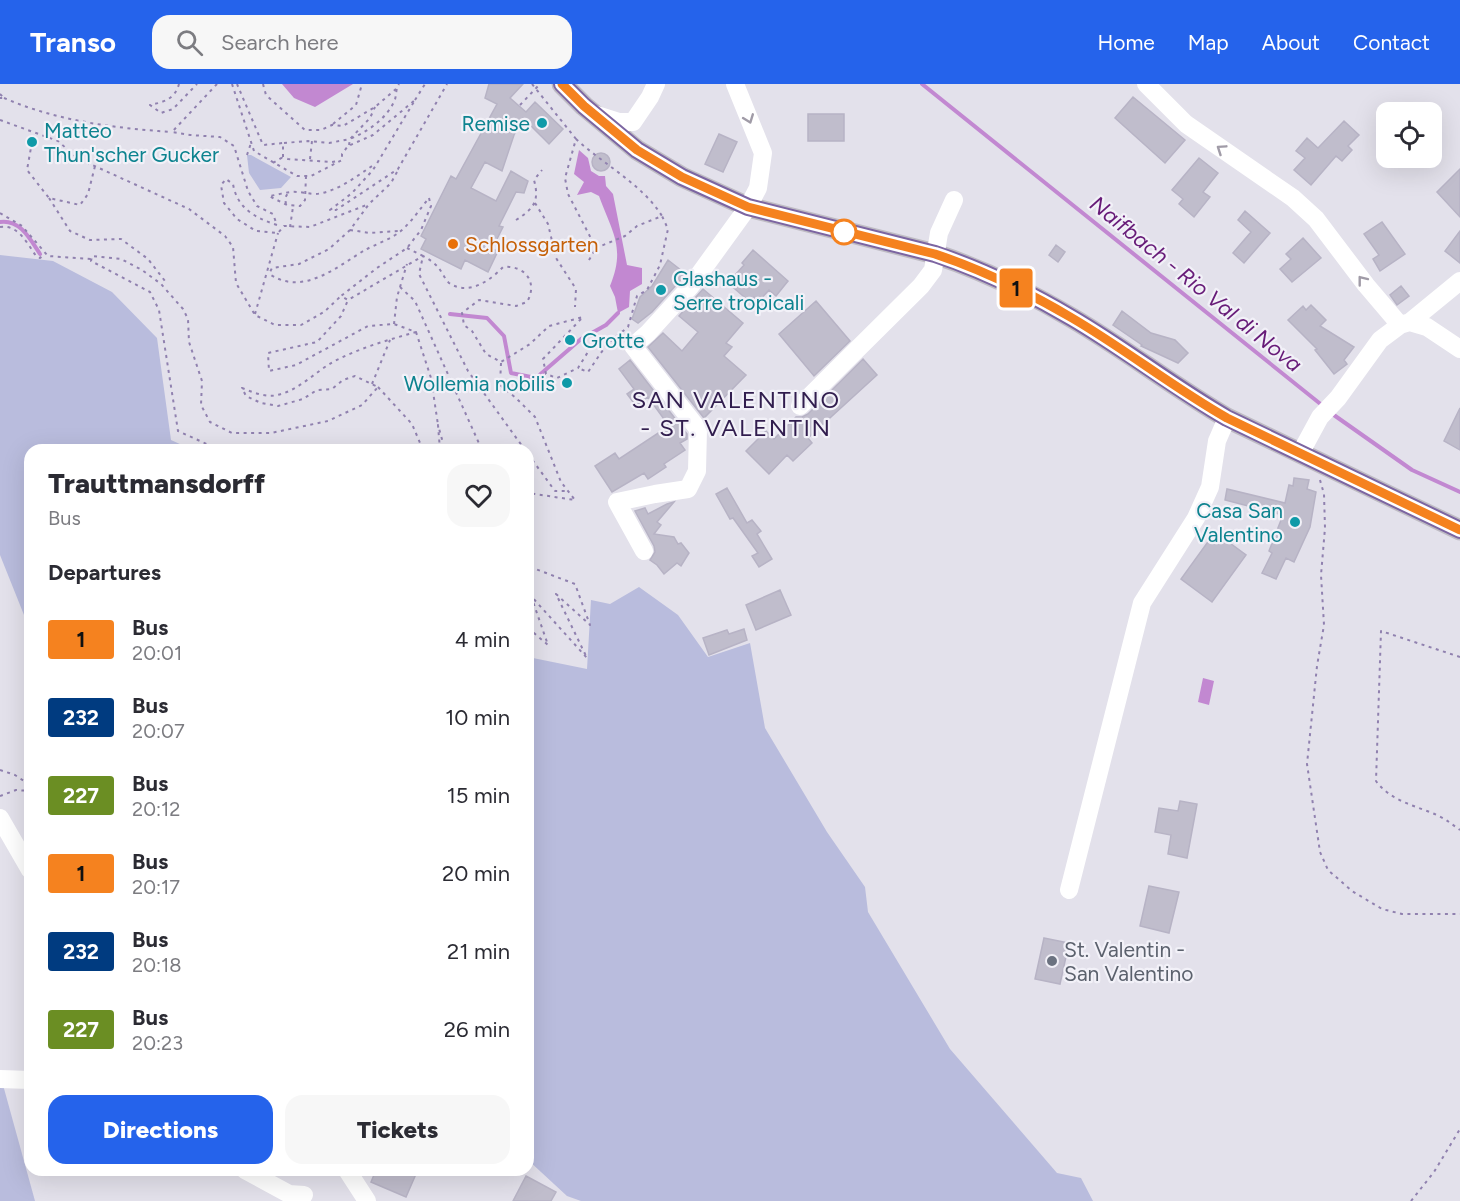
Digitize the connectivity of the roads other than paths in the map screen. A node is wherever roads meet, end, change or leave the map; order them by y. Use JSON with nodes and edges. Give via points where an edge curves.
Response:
{"nodes":[{"id":1,"x":562,"y":84,"type":"edge"},
{"id":2,"x":656,"y":84,"type":"edge"},
{"id":3,"x":735,"y":84,"type":"edge"},
{"id":4,"x":1146,"y":84,"type":"edge"},
{"id":5,"x":593,"y":113,"type":"junction"},
{"id":6,"x":954,"y":200,"type":"dead end"},
{"id":7,"x":748,"y":207,"type":"junction"},
{"id":8,"x":935,"y":254,"type":"junction"},
{"id":9,"x":1460,"y":281,"type":"edge"},
{"id":10,"x":1405,"y":323,"type":"junction"},
{"id":11,"x":1460,"y":349,"type":"edge"},
{"id":12,"x":800,"y":406,"type":"dead end"},
{"id":13,"x":1227,"y":418,"type":"junction"},
{"id":14,"x":1301,"y":452,"type":"junction"},
{"id":15,"x":1460,"y":530,"type":"edge"},
{"id":16,"x":644,"y":551,"type":"dead end"},
{"id":17,"x":0,"y":818,"type":"edge"},
{"id":18,"x":24,"y":860,"type":"edge"},
{"id":19,"x":1069,"y":890,"type":"dead end"},
{"id":20,"x":0,"y":1078,"type":"edge"},
{"id":21,"x":24,"y":1080,"type":"edge"},
{"id":22,"x":256,"y":1176,"type":"edge"},
{"id":23,"x":277,"y":1176,"type":"edge"},
{"id":24,"x":351,"y":1176,"type":"edge"},
{"id":25,"x":306,"y":1199,"type":"edge"},
{"id":26,"x":367,"y":1201,"type":"edge"}],
"edges":[{"from":1,"to":5,"type":"main road"},
{"from":2,"to":5,"type":"street","via":[[633,122],[619,122]]},
{"from":3,"to":7,"type":"street","one_way":true,"via":[[762,153],[758,188]]},
{"from":10,"to":4,"type":"street","one_way":true,"via":[[1366,285],[1316,219],[1293,198],[1186,124]]},
{"from":5,"to":7,"type":"main road","via":[[637,150],[682,177]]},
{"from":6,"to":8,"type":"street","via":[[939,233]]},
{"from":7,"to":8,"type":"main road"},
{"from":7,"to":16,"type":"street","via":[[690,287],[633,346],[698,429],[697,471],[688,489],[617,502]]},
{"from":8,"to":12,"type":"street","via":[[933,270],[921,286]]},
{"from":8,"to":13,"type":"main road","via":[[1008,284],[1074,319]]},
{"from":9,"to":10,"type":"street"},
{"from":10,"to":11,"type":"street","via":[[1427,327]]},
{"from":10,"to":14,"type":"street","via":[[1380,340],[1320,417]]},
{"from":13,"to":14,"type":"main road"},
{"from":13,"to":19,"type":"street","via":[[1217,441],[1210,487],[1201,508],[1142,603]]},
{"from":14,"to":15,"type":"main road"},
{"from":17,"to":18,"type":"street"},
{"from":20,"to":21,"type":"street"},
{"from":22,"to":25,"type":"street"},
{"from":23,"to":25,"type":"street"},
{"from":24,"to":26,"type":"street"}]}
